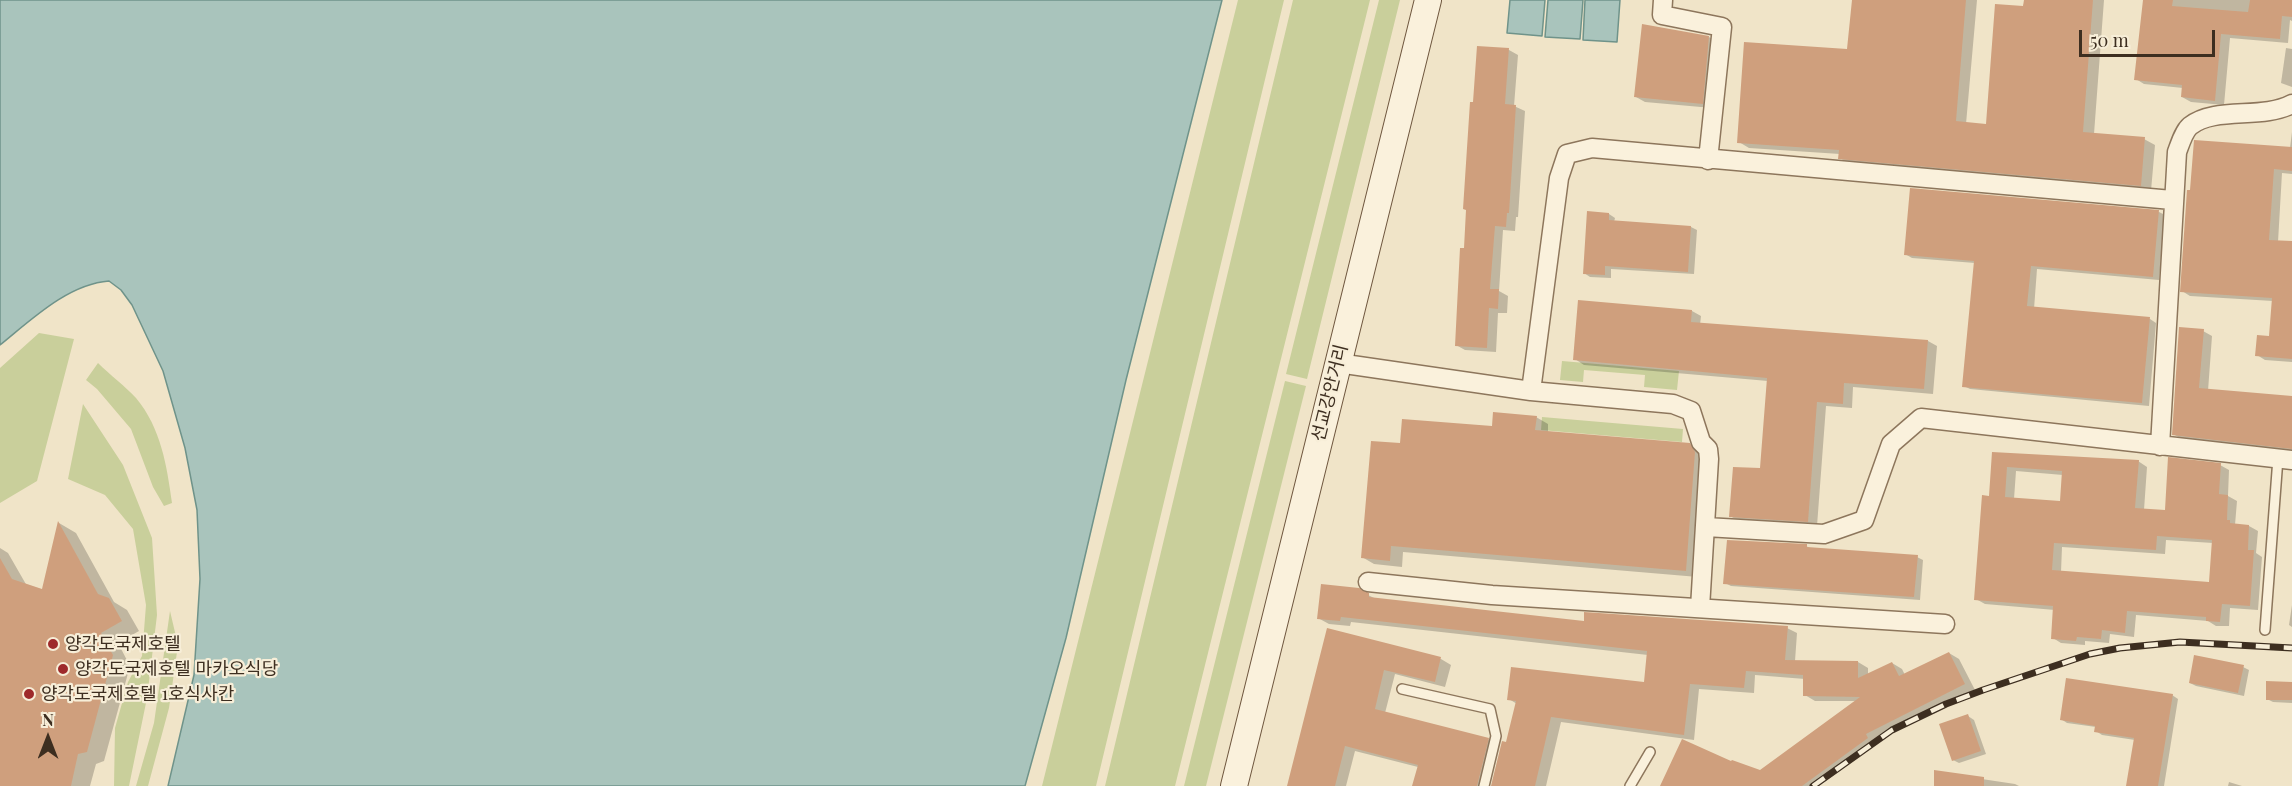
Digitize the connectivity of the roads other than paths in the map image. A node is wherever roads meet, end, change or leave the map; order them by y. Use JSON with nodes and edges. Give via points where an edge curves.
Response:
{"nodes":[{"id":1,"x":1428,"y":0,"type":"edge"},
{"id":2,"x":1663,"y":0,"type":"edge"},
{"id":3,"x":2292,"y":104,"type":"edge"},
{"id":4,"x":1708,"y":160,"type":"junction"},
{"id":5,"x":2172,"y":200,"type":"junction"},
{"id":6,"x":1338,"y":363,"type":"junction"},
{"id":7,"x":1531,"y":391,"type":"junction"},
{"id":8,"x":2160,"y":446,"type":"junction"},
{"id":9,"x":2285,"y":459,"type":"edge"},
{"id":10,"x":1706,"y":527,"type":"junction"},
{"id":11,"x":1368,"y":582,"type":"dead end"},
{"id":12,"x":1700,"y":608,"type":"junction"},
{"id":13,"x":1945,"y":624,"type":"dead end"},
{"id":14,"x":2265,"y":630,"type":"dead end"},
{"id":15,"x":1402,"y":689,"type":"dead end"},
{"id":16,"x":1650,"y":752,"type":"dead end"},
{"id":17,"x":1234,"y":786,"type":"edge"},
{"id":18,"x":1485,"y":786,"type":"edge"},
{"id":19,"x":1630,"y":786,"type":"edge"}],
"edges":[{"from":1,"to":6,"type":"main road","name":"선교강안거리"},
{"from":2,"to":4,"type":"street","via":[[1662,15],[1722,27]]},
{"from":3,"to":5,"type":"street","via":[[2255,113],[2207,117],[2188,127],[2176,152]]},
{"from":4,"to":5,"type":"street"},
{"from":4,"to":7,"type":"street","via":[[1592,148],[1567,154],[1559,178]]},
{"from":5,"to":8,"type":"street"},
{"from":6,"to":7,"type":"street"},
{"from":6,"to":17,"type":"main road","name":"선교강안거리"},
{"from":7,"to":10,"type":"street","via":[[1673,404],[1691,411],[1701,442],[1708,449]]},
{"from":8,"to":9,"type":"street"},
{"from":8,"to":10,"type":"street","via":[[1921,418],[1891,444],[1864,520],[1824,534]]},
{"from":9,"to":14,"type":"lane"},
{"from":10,"to":12,"type":"street"},
{"from":11,"to":12,"type":"street","via":[[1492,595]]},
{"from":12,"to":13,"type":"street"},
{"from":15,"to":18,"type":"lane","via":[[1490,709],[1496,736]]},
{"from":16,"to":19,"type":"lane"}]}
